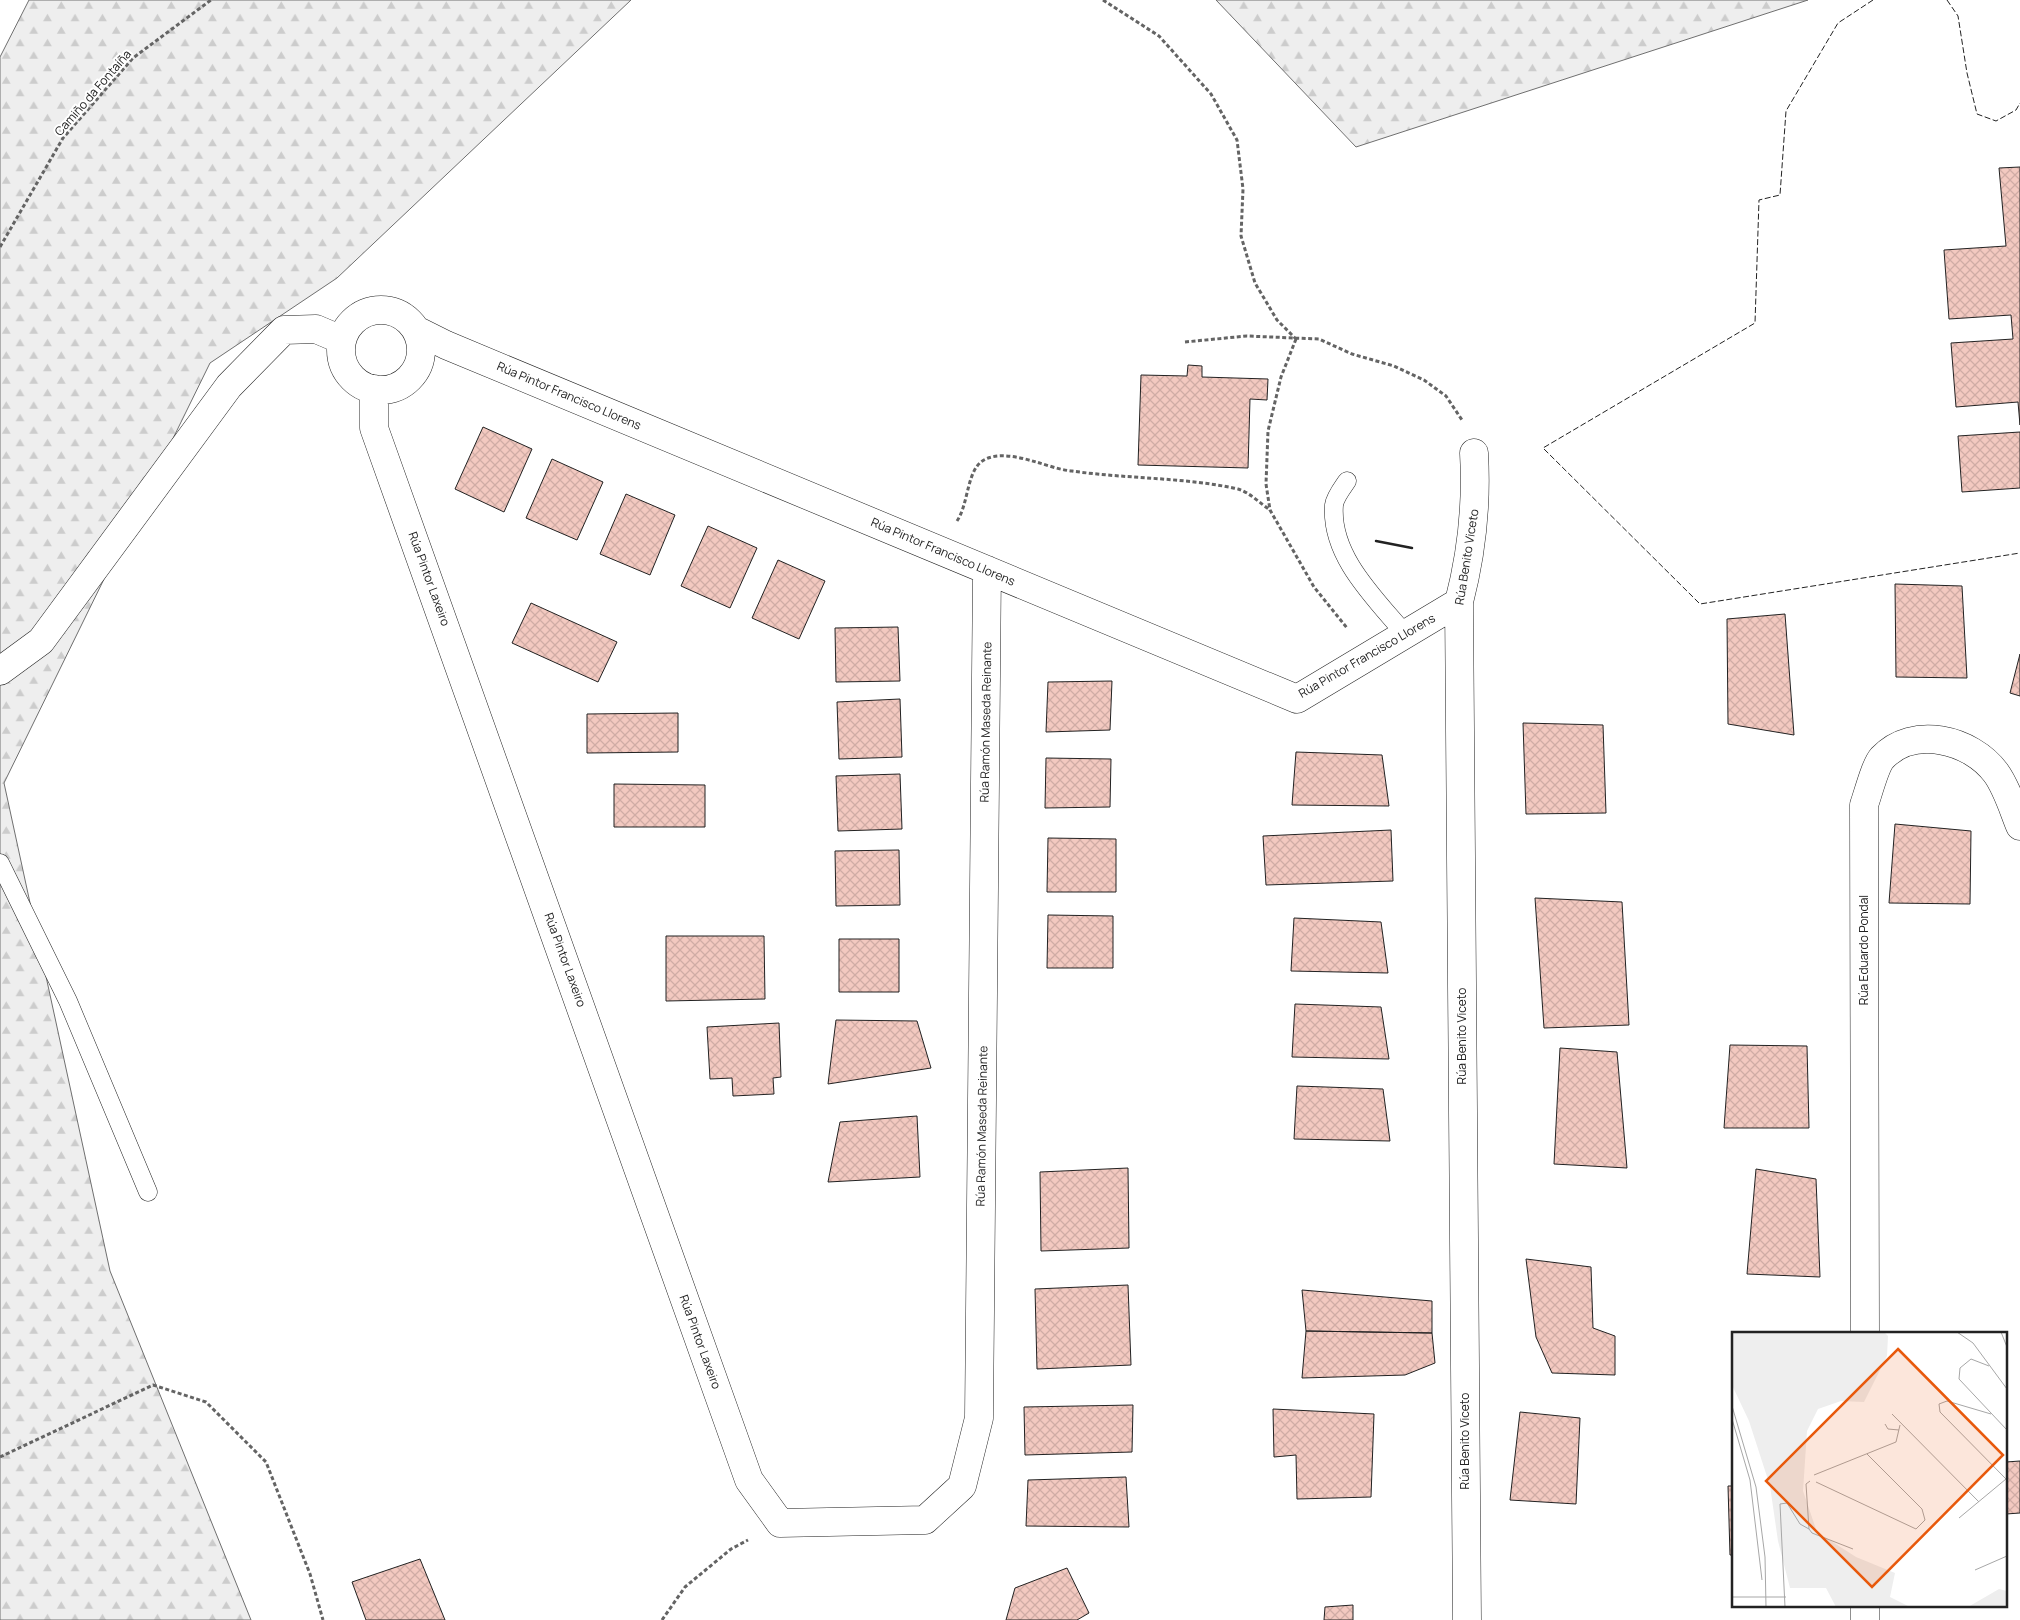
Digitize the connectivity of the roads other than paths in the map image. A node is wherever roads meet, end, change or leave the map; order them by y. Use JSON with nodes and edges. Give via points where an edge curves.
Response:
{"nodes":[{"id":1,"x":416,"y":330,"type":"junction"},
{"id":2,"x":342,"y":340,"type":"junction"},
{"id":3,"x":374,"y":389,"type":"junction"},
{"id":4,"x":1474,"y":453,"type":"road end"},
{"id":5,"x":1347,"y":481,"type":"dead end"},
{"id":6,"x":987,"y":570,"type":"junction"},
{"id":7,"x":1459,"y":602,"type":"junction"},
{"id":8,"x":1406,"y":634,"type":"junction"},
{"id":9,"x":0,"y":671,"type":"edge"},
{"id":10,"x":2020,"y":826,"type":"edge"},
{"id":11,"x":0,"y":863,"type":"edge"},
{"id":12,"x":148,"y":1192,"type":"dead end"},
{"id":13,"x":1865,"y":1332,"type":"edge"},
{"id":14,"x":780,"y":1523,"type":"joint"},
{"id":15,"x":1467,"y":1620,"type":"edge"}],
"edges":[{"from":1,"to":2,"type":"street","via":[[399,314],[376,310],[354,320]]},
{"from":1,"to":3,"type":"street","via":[[421,352],[413,373],[396,387]]},
{"from":1,"to":6,"type":"street","name":"Rúa Pintor Francisco Llorens"},
{"from":2,"to":3,"type":"street","via":[[341,350],[348,371],[363,386]]},
{"from":2,"to":9,"type":"street","via":[[316,329],[284,330],[229,386],[41,641]]},
{"from":3,"to":14,"type":"street","name":"Rúa Pintor Laxeiro","via":[[374,428],[743,1461],[750,1480]]},
{"from":4,"to":7,"type":"street","name":"Rúa Benito Viceto","via":[[1475,516]]},
{"from":5,"to":8,"type":"lane","via":[[1334,503],[1336,537],[1363,584]]},
{"from":6,"to":8,"type":"street","name":"Rúa Pintor Francisco Llorens","via":[[1297,699]]},
{"from":6,"to":14,"type":"street","name":"Rúa Ramón Maseda Reinante","via":[[979,1418],[962,1486],[925,1520]]},
{"from":7,"to":8,"type":"street","name":"Rúa Pintor Francisco Llorens"},
{"from":7,"to":15,"type":"street","name":"Rúa Benito Viceto"},
{"from":10,"to":13,"type":"street","name":"Rúa Eduardo Pondal","via":[[1996,773],[1970,749],[1939,740],[1909,740],[1881,759],[1864,805]]},
{"from":11,"to":12,"type":"lane","via":[[68,1001]]}]}
